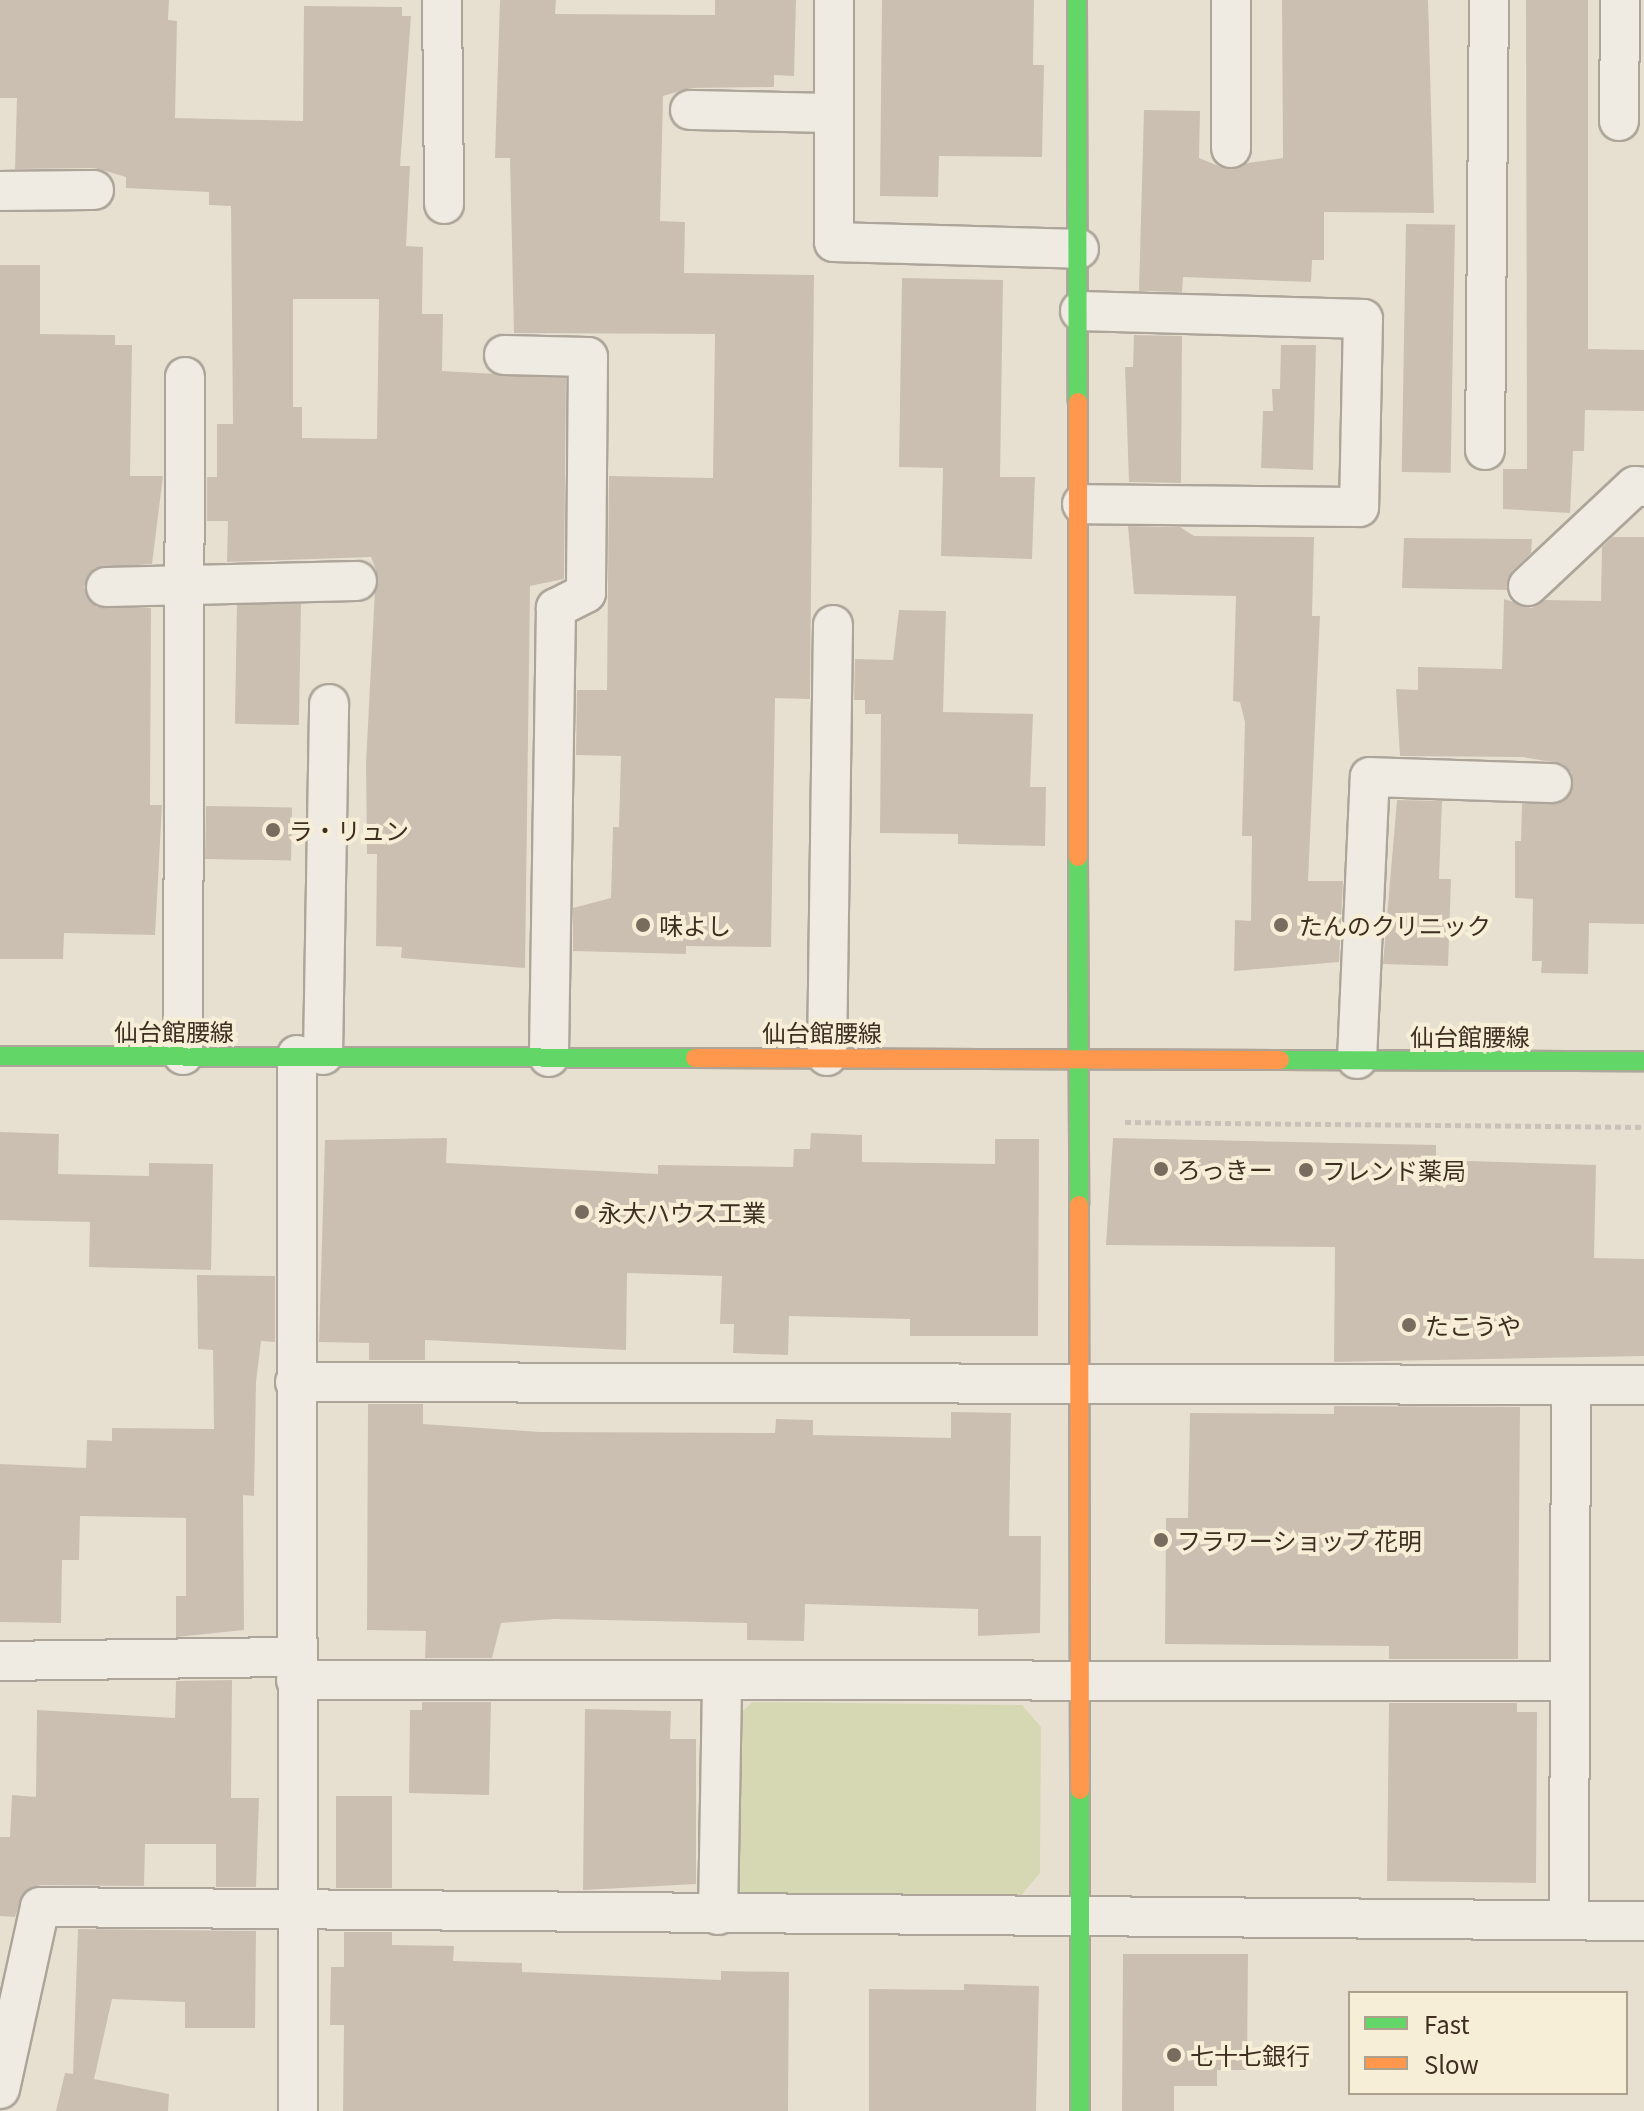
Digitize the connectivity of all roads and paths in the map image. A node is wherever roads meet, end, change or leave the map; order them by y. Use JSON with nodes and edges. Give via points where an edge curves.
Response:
{"nodes":[{"id":1,"x":442,"y":0,"type":"edge"},
{"id":2,"x":834,"y":0,"type":"edge"},
{"id":3,"x":1077,"y":0,"type":"edge"},
{"id":4,"x":1231,"y":0,"type":"edge"},
{"id":5,"x":1489,"y":0,"type":"edge"},
{"id":6,"x":1620,"y":0,"type":"edge"},
{"id":7,"x":690,"y":110,"type":"dead end"},
{"id":8,"x":833,"y":113,"type":"junction"},
{"id":9,"x":1619,"y":121,"type":"dead end"},
{"id":10,"x":1231,"y":148,"type":"dead end"},
{"id":11,"x":94,"y":190,"type":"dead end"},
{"id":12,"x":0,"y":191,"type":"edge"},
{"id":13,"x":444,"y":204,"type":"dead end"},
{"id":14,"x":1079,"y":249,"type":"junction"},
{"id":15,"x":1080,"y":311,"type":"junction"},
{"id":16,"x":504,"y":355,"type":"dead end"},
{"id":17,"x":185,"y":377,"type":"dead end"},
{"id":18,"x":1485,"y":450,"type":"dead end"},
{"id":19,"x":1644,"y":487,"type":"edge"},
{"id":20,"x":1082,"y":504,"type":"junction"},
{"id":21,"x":357,"y":581,"type":"dead end"},
{"id":22,"x":1528,"y":586,"type":"dead end"},
{"id":23,"x":106,"y":587,"type":"dead end"},
{"id":24,"x":185,"y":587,"type":"junction"},
{"id":25,"x":833,"y":625,"type":"dead end"},
{"id":26,"x":329,"y":704,"type":"dead end"},
{"id":27,"x":1552,"y":783,"type":"dead end"},
{"id":28,"x":183,"y":1055,"type":"junction"},
{"id":29,"x":310,"y":1055,"type":"junction"},
{"id":30,"x":0,"y":1056,"type":"edge"},
{"id":31,"x":827,"y":1056,"type":"junction"},
{"id":32,"x":549,"y":1057,"type":"junction"},
{"id":33,"x":1076,"y":1057,"type":"junction"},
{"id":34,"x":1357,"y":1059,"type":"junction"},
{"id":35,"x":1644,"y":1061,"type":"edge"},
{"id":36,"x":1109,"y":1121,"type":"dead end"},
{"id":37,"x":1644,"y":1127,"type":"edge"},
{"id":38,"x":295,"y":1382,"type":"junction"},
{"id":39,"x":1079,"y":1384,"type":"junction"},
{"id":40,"x":1571,"y":1385,"type":"junction"},
{"id":41,"x":1644,"y":1385,"type":"edge"},
{"id":42,"x":0,"y":1661,"type":"edge"},
{"id":43,"x":296,"y":1669,"type":"junction"},
{"id":44,"x":1570,"y":1681,"type":"junction"},
{"id":45,"x":722,"y":1682,"type":"junction"},
{"id":46,"x":1080,"y":1684,"type":"junction"},
{"id":47,"x":294,"y":1913,"type":"junction"},
{"id":48,"x":718,"y":1915,"type":"junction"},
{"id":49,"x":1080,"y":1917,"type":"junction"},
{"id":50,"x":1569,"y":1920,"type":"junction"},
{"id":51,"x":1644,"y":1921,"type":"edge"},
{"id":52,"x":0,"y":2089,"type":"edge"},
{"id":53,"x":298,"y":2111,"type":"edge"},
{"id":54,"x":1080,"y":2111,"type":"edge"}],
"edges":[{"from":1,"to":13,"type":"street"},
{"from":2,"to":8,"type":"street"},
{"from":3,"to":14,"type":"street"},
{"from":4,"to":10,"type":"street"},
{"from":5,"to":18,"type":"street"},
{"from":6,"to":9,"type":"street"},
{"from":7,"to":8,"type":"street"},
{"from":8,"to":14,"type":"street","via":[[834,242]]},
{"from":11,"to":12,"type":"street"},
{"from":14,"to":15,"type":"street"},
{"from":15,"to":20,"type":"street"},
{"from":15,"to":20,"type":"street","via":[[1363,319],[1359,507]]},
{"from":16,"to":32,"type":"street","via":[[588,357],[586,593],[556,608]]},
{"from":17,"to":24,"type":"street"},
{"from":19,"to":22,"type":"street","via":[[1635,486]]},
{"from":20,"to":33,"type":"street"},
{"from":21,"to":24,"type":"street"},
{"from":23,"to":24,"type":"street"},
{"from":24,"to":28,"type":"street"},
{"from":25,"to":31,"type":"street"},
{"from":26,"to":29,"type":"street"},
{"from":27,"to":34,"type":"street","via":[[1370,777]]},
{"from":28,"to":29,"type":"street","name":"仙台館腰線"},
{"from":28,"to":30,"type":"street","name":"仙台館腰線"},
{"from":29,"to":32,"type":"street","name":"仙台館腰線"},
{"from":29,"to":38,"type":"street"},
{"from":31,"to":32,"type":"street","name":"仙台館腰線"},
{"from":31,"to":33,"type":"street","name":"仙台館腰線"},
{"from":33,"to":34,"type":"street","name":"仙台館腰線"},
{"from":33,"to":39,"type":"street"},
{"from":34,"to":35,"type":"street","name":"仙台館腰線"},
{"from":36,"to":37,"type":"path"},
{"from":38,"to":39,"type":"street"},
{"from":38,"to":43,"type":"street"},
{"from":39,"to":40,"type":"street"},
{"from":39,"to":46,"type":"street"},
{"from":40,"to":41,"type":"street"},
{"from":40,"to":44,"type":"street"},
{"from":42,"to":43,"type":"street"},
{"from":43,"to":45,"type":"street"},
{"from":43,"to":47,"type":"street"},
{"from":44,"to":46,"type":"street"},
{"from":44,"to":50,"type":"street"},
{"from":45,"to":46,"type":"street"},
{"from":45,"to":48,"type":"street"},
{"from":46,"to":49,"type":"street"},
{"from":47,"to":48,"type":"street"},
{"from":47,"to":52,"type":"street","via":[[40,1907]]},
{"from":47,"to":53,"type":"street"},
{"from":48,"to":49,"type":"street"},
{"from":49,"to":50,"type":"street"},
{"from":49,"to":54,"type":"street"},
{"from":50,"to":51,"type":"street"}]}
